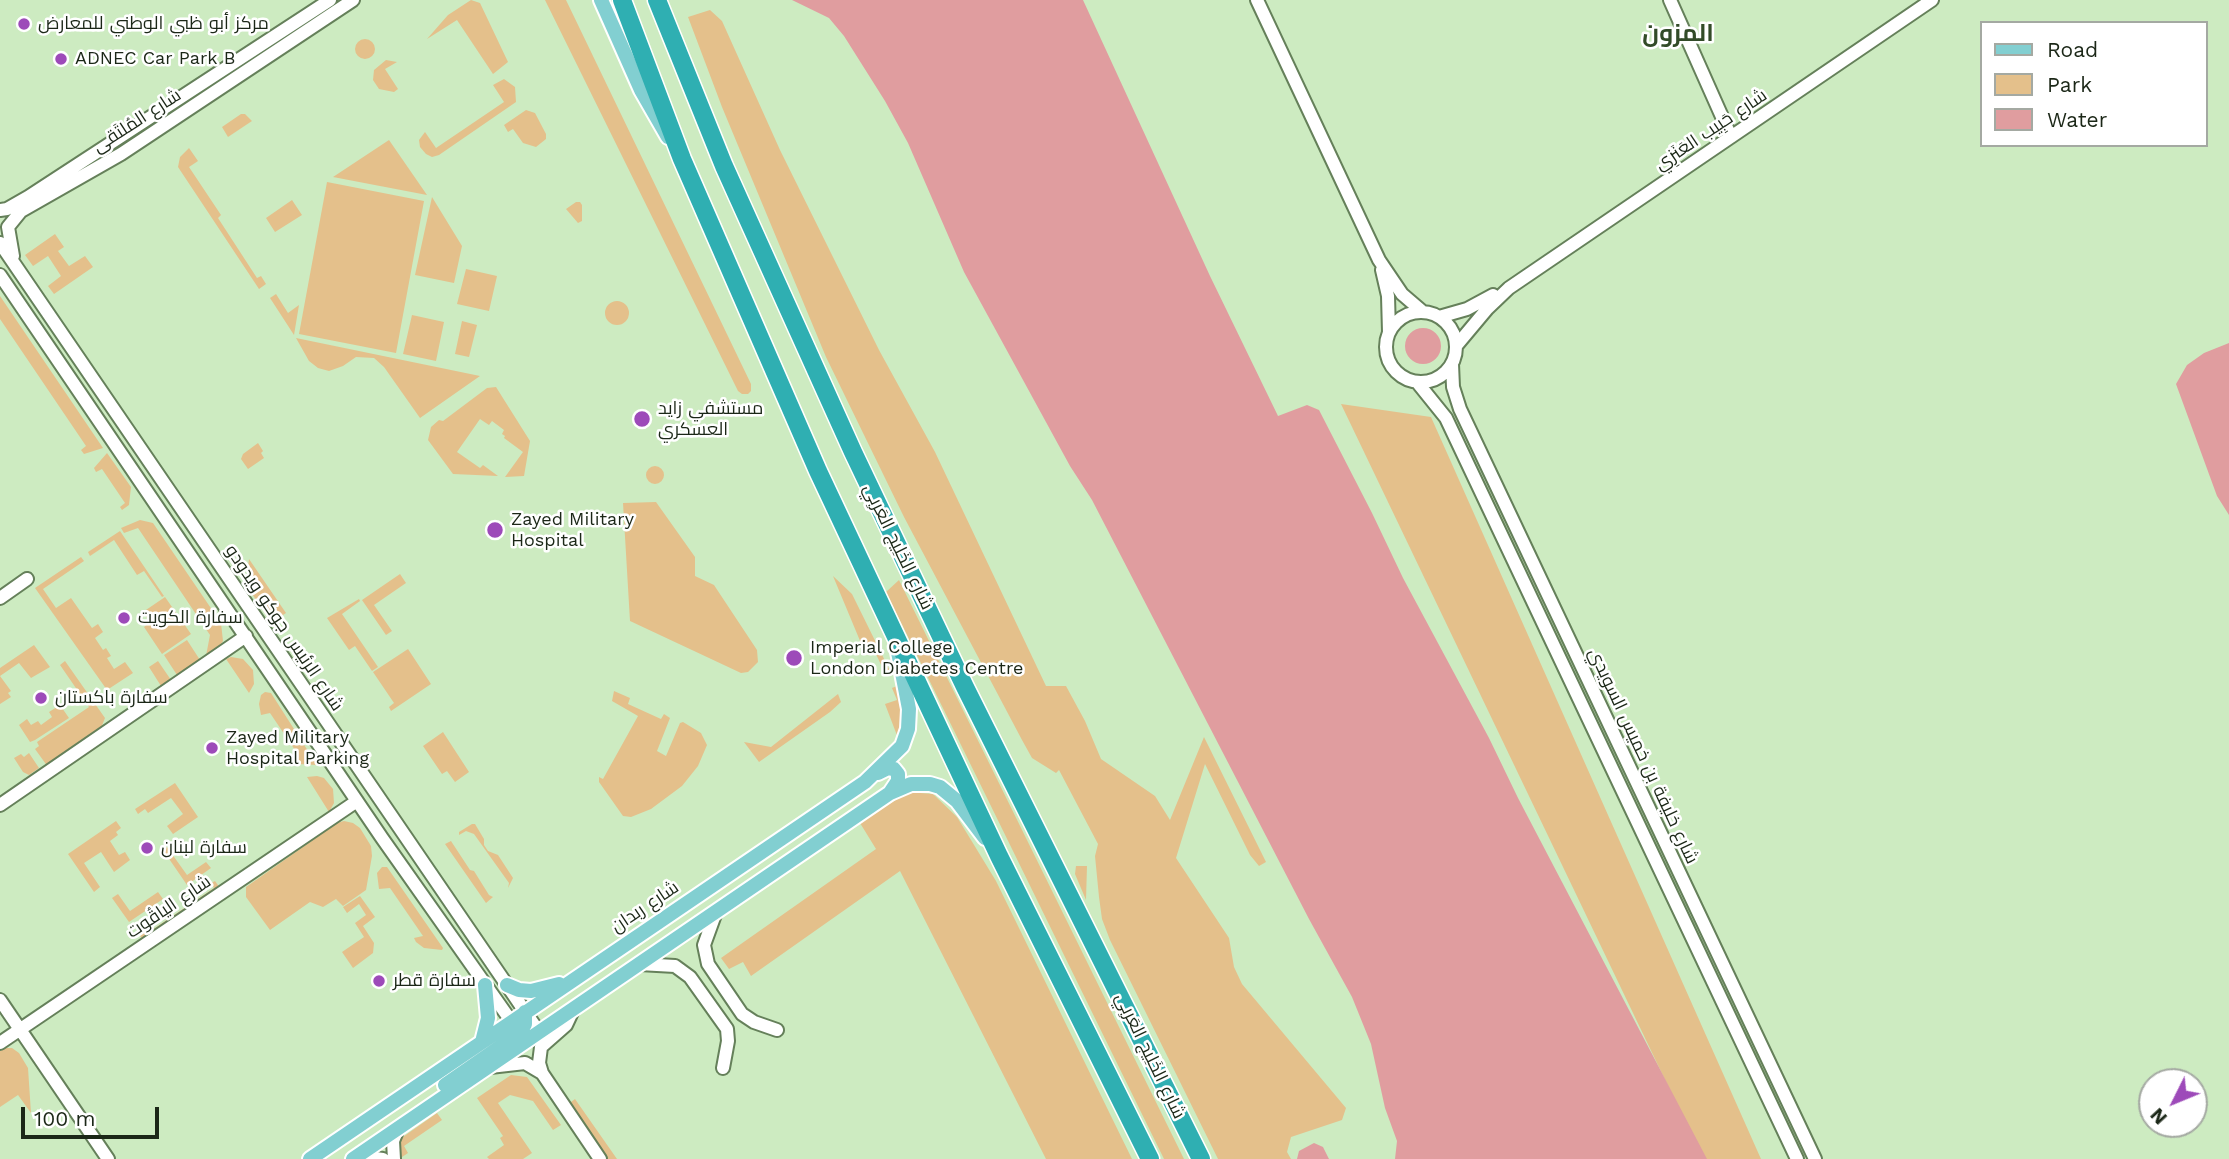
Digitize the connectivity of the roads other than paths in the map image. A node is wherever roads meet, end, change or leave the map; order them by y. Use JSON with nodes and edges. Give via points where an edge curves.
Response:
{"nodes":[{"id":1,"x":330,"y":0,"type":"edge"},
{"id":2,"x":353,"y":0,"type":"edge"},
{"id":3,"x":601,"y":0,"type":"edge"},
{"id":4,"x":622,"y":0,"type":"edge"},
{"id":5,"x":657,"y":0,"type":"edge"},
{"id":6,"x":1257,"y":0,"type":"edge"},
{"id":7,"x":1670,"y":0,"type":"edge"},
{"id":8,"x":1932,"y":0,"type":"edge"},
{"id":9,"x":1731,"y":137,"type":"junction"},
{"id":10,"x":682,"y":159,"type":"junction"},
{"id":11,"x":0,"y":210,"type":"edge"},
{"id":12,"x":0,"y":243,"type":"edge"},
{"id":13,"x":1379,"y":260,"type":"junction"},
{"id":14,"x":15,"y":264,"type":"junction"},
{"id":15,"x":0,"y":275,"type":"edge"},
{"id":16,"x":1509,"y":288,"type":"junction"},
{"id":17,"x":1423,"y":312,"type":"junction"},
{"id":18,"x":1439,"y":317,"type":"junction"},
{"id":19,"x":1389,"y":333,"type":"junction"},
{"id":20,"x":1456,"y":346,"type":"junction"},
{"id":21,"x":1452,"y":364,"type":"junction"},
{"id":22,"x":1418,"y":382,"type":"junction"},
{"id":23,"x":27,"y":579,"type":"dead end"},
{"id":24,"x":0,"y":598,"type":"edge"},
{"id":25,"x":895,"y":633,"type":"junction"},
{"id":26,"x":246,"y":636,"type":"junction"},
{"id":27,"x":865,"y":782,"type":"junction"},
{"id":28,"x":890,"y":793,"type":"junction"},
{"id":29,"x":357,"y":801,"type":"junction"},
{"id":30,"x":0,"y":805,"type":"edge"},
{"id":31,"x":999,"y":856,"type":"junction"},
{"id":32,"x":716,"y":912,"type":"junction"},
{"id":33,"x":478,"y":942,"type":"junction"},
{"id":34,"x":463,"y":954,"type":"junction"},
{"id":35,"x":639,"y":964,"type":"junction"},
{"id":36,"x":715,"y":974,"type":"junction"},
{"id":37,"x":573,"y":979,"type":"junction"},
{"id":38,"x":485,"y":985,"type":"junction"},
{"id":39,"x":507,"y":985,"type":"junction"},
{"id":40,"x":697,"y":986,"type":"junction"},
{"id":41,"x":0,"y":1000,"type":"edge"},
{"id":42,"x":573,"y":1010,"type":"junction"},
{"id":43,"x":526,"y":1012,"type":"junction"},
{"id":44,"x":745,"y":1017,"type":"junction"},
{"id":45,"x":20,"y":1029,"type":"junction"},
{"id":46,"x":727,"y":1029,"type":"junction"},
{"id":47,"x":777,"y":1030,"type":"dead end"},
{"id":48,"x":519,"y":1032,"type":"junction"},
{"id":49,"x":540,"y":1032,"type":"junction"},
{"id":50,"x":482,"y":1042,"type":"junction"},
{"id":51,"x":0,"y":1043,"type":"edge"},
{"id":52,"x":490,"y":1067,"type":"junction"},
{"id":53,"x":723,"y":1068,"type":"dead end"},
{"id":54,"x":542,"y":1073,"type":"junction"},
{"id":55,"x":425,"y":1110,"type":"junction"},
{"id":56,"x":398,"y":1129,"type":"junction"},
{"id":57,"x":356,"y":1157,"type":"edge"},
{"id":58,"x":108,"y":1159,"type":"edge"},
{"id":59,"x":310,"y":1159,"type":"edge"},
{"id":60,"x":383,"y":1159,"type":"edge"},
{"id":61,"x":394,"y":1159,"type":"edge"},
{"id":62,"x":600,"y":1159,"type":"edge"},
{"id":63,"x":1150,"y":1159,"type":"edge"},
{"id":64,"x":1201,"y":1159,"type":"edge"},
{"id":65,"x":1797,"y":1159,"type":"edge"},
{"id":66,"x":1815,"y":1159,"type":"edge"}],
"edges":[{"from":1,"to":11,"type":"street","name":"شارع المُلتَقى","via":[[28,197]]},
{"from":2,"to":14,"type":"street","name":"شارع المُلتَقى","via":[[128,149],[21,211],[8,227]]},
{"from":3,"to":10,"type":"main road","via":[[641,90]]},
{"from":4,"to":10,"type":"highway"},
{"from":5,"to":64,"type":"highway","name":"شارع الخَلِيج العَربِي","via":[[724,166],[853,452]]},
{"from":6,"to":13,"type":"street"},
{"from":7,"to":9,"type":"street"},
{"from":8,"to":9,"type":"street","name":"شارع حَبِيب العَنَزِي"},
{"from":9,"to":16,"type":"street","name":"شارع حَبِيب العَنَزِي"},
{"from":10,"to":25,"type":"highway","via":[[818,471]]},
{"from":12,"to":14,"type":"street","name":"شارع الرئيس جوكو ويدودو"},
{"from":13,"to":17,"type":"street","via":[[1402,294]]},
{"from":13,"to":19,"type":"street","via":[[1388,296]]},
{"from":14,"to":33,"type":"street","name":"شارع الرئيس جوكو ويدودو"},
{"from":15,"to":26,"type":"street","name":"شارع الرئيس جوكو ويدودو"},
{"from":16,"to":18,"type":"street","name":"شارع حَبِيب العَنَزِي"},
{"from":16,"to":20,"type":"street","name":"شارع حَبِيب العَنَزِي"},
{"from":17,"to":18,"type":"street"},
{"from":17,"to":19,"type":"street","via":[[1406,315]]},
{"from":18,"to":20,"type":"street","via":[[1451,329]]},
{"from":19,"to":22,"type":"street","via":[[1386,349],[1391,365]]},
{"from":20,"to":21,"type":"street"},
{"from":21,"to":22,"type":"street","via":[[1434,380]]},
{"from":21,"to":66,"type":"street","name":"شارع خليفة بن خميس السويدي","via":[[1460,409]]},
{"from":22,"to":65,"type":"street","name":"شارع خليفة بن خميس السويدي","via":[[1446,418]]},
{"from":23,"to":24,"type":"street"},
{"from":25,"to":27,"type":"main road","name":"شارع ربدان","via":[[909,709],[908,729],[902,746]]},
{"from":25,"to":31,"type":"highway"},
{"from":26,"to":29,"type":"street","name":"شارع الرئيس جوكو ويدودو"},
{"from":26,"to":30,"type":"street"},
{"from":27,"to":28,"type":"main road","via":[[884,769],[894,769],[899,779]]},
{"from":27,"to":37,"type":"main road","name":"شارع ربدان"},
{"from":28,"to":31,"type":"main road","name":"شارع ربدان","via":[[921,782],[940,787],[957,801]]},
{"from":28,"to":32,"type":"main road","name":"شارع ربدان"},
{"from":29,"to":34,"type":"street","name":"شارع الرئيس جوكو ويدودو"},
{"from":29,"to":45,"type":"street","name":"شارع الياقُوت"},
{"from":31,"to":63,"type":"highway"},
{"from":32,"to":35,"type":"main road","name":"شارع ربدان"},
{"from":32,"to":36,"type":"street","via":[[704,949]]},
{"from":33,"to":34,"type":"street"},
{"from":33,"to":39,"type":"street","name":"شارع الرئيس جوكو ويدودو"},
{"from":34,"to":38,"type":"street","name":"شارع الرئيس جوكو ويدودو"},
{"from":35,"to":40,"type":"street","via":[[675,966]]},
{"from":35,"to":42,"type":"main road","name":"شارع ربدان"},
{"from":36,"to":40,"type":"street"},
{"from":36,"to":44,"type":"street"},
{"from":37,"to":39,"type":"main road","via":[[531,991]]},
{"from":37,"to":43,"type":"main road","name":"شارع ربدان"},
{"from":38,"to":48,"type":"street","name":"شارع الرئيس جوكو ويدودو"},
{"from":38,"to":50,"type":"main road","via":[[488,1018]]},
{"from":39,"to":43,"type":"street","name":"شارع الرئيس جوكو ويدودو"},
{"from":40,"to":46,"type":"street"},
{"from":41,"to":45,"type":"street"},
{"from":42,"to":49,"type":"main road","name":"شارع ربدان"},
{"from":42,"to":54,"type":"street","via":[[566,1025],[541,1047]]},
{"from":43,"to":48,"type":"main road","name":"شارع ربدان"},
{"from":43,"to":49,"type":"street","name":"شارع الرئيس جوكو ويدودو"},
{"from":44,"to":46,"type":"street"},
{"from":44,"to":47,"type":"street"},
{"from":45,"to":51,"type":"street","name":"شارع الياقُوت"},
{"from":45,"to":58,"type":"street"},
{"from":46,"to":53,"type":"street"},
{"from":48,"to":49,"type":"main road","name":"شارع ربدان"},
{"from":48,"to":50,"type":"main road","name":"شارع ربدان"},
{"from":48,"to":52,"type":"main road","name":"شارع ربدان"},
{"from":48,"to":55,"type":"main road","via":[[440,1089]]},
{"from":50,"to":59,"type":"main road","name":"شارع ربدان"},
{"from":52,"to":54,"type":"street","via":[[525,1063]]},
{"from":52,"to":55,"type":"main road","name":"شارع ربدان"},
{"from":54,"to":62,"type":"street"},
{"from":55,"to":56,"type":"main road","name":"شارع ربدان"},
{"from":56,"to":57,"type":"main road","name":"شارع ربدان"},
{"from":56,"to":61,"type":"street"},
{"from":57,"to":60,"type":"street"}]}
